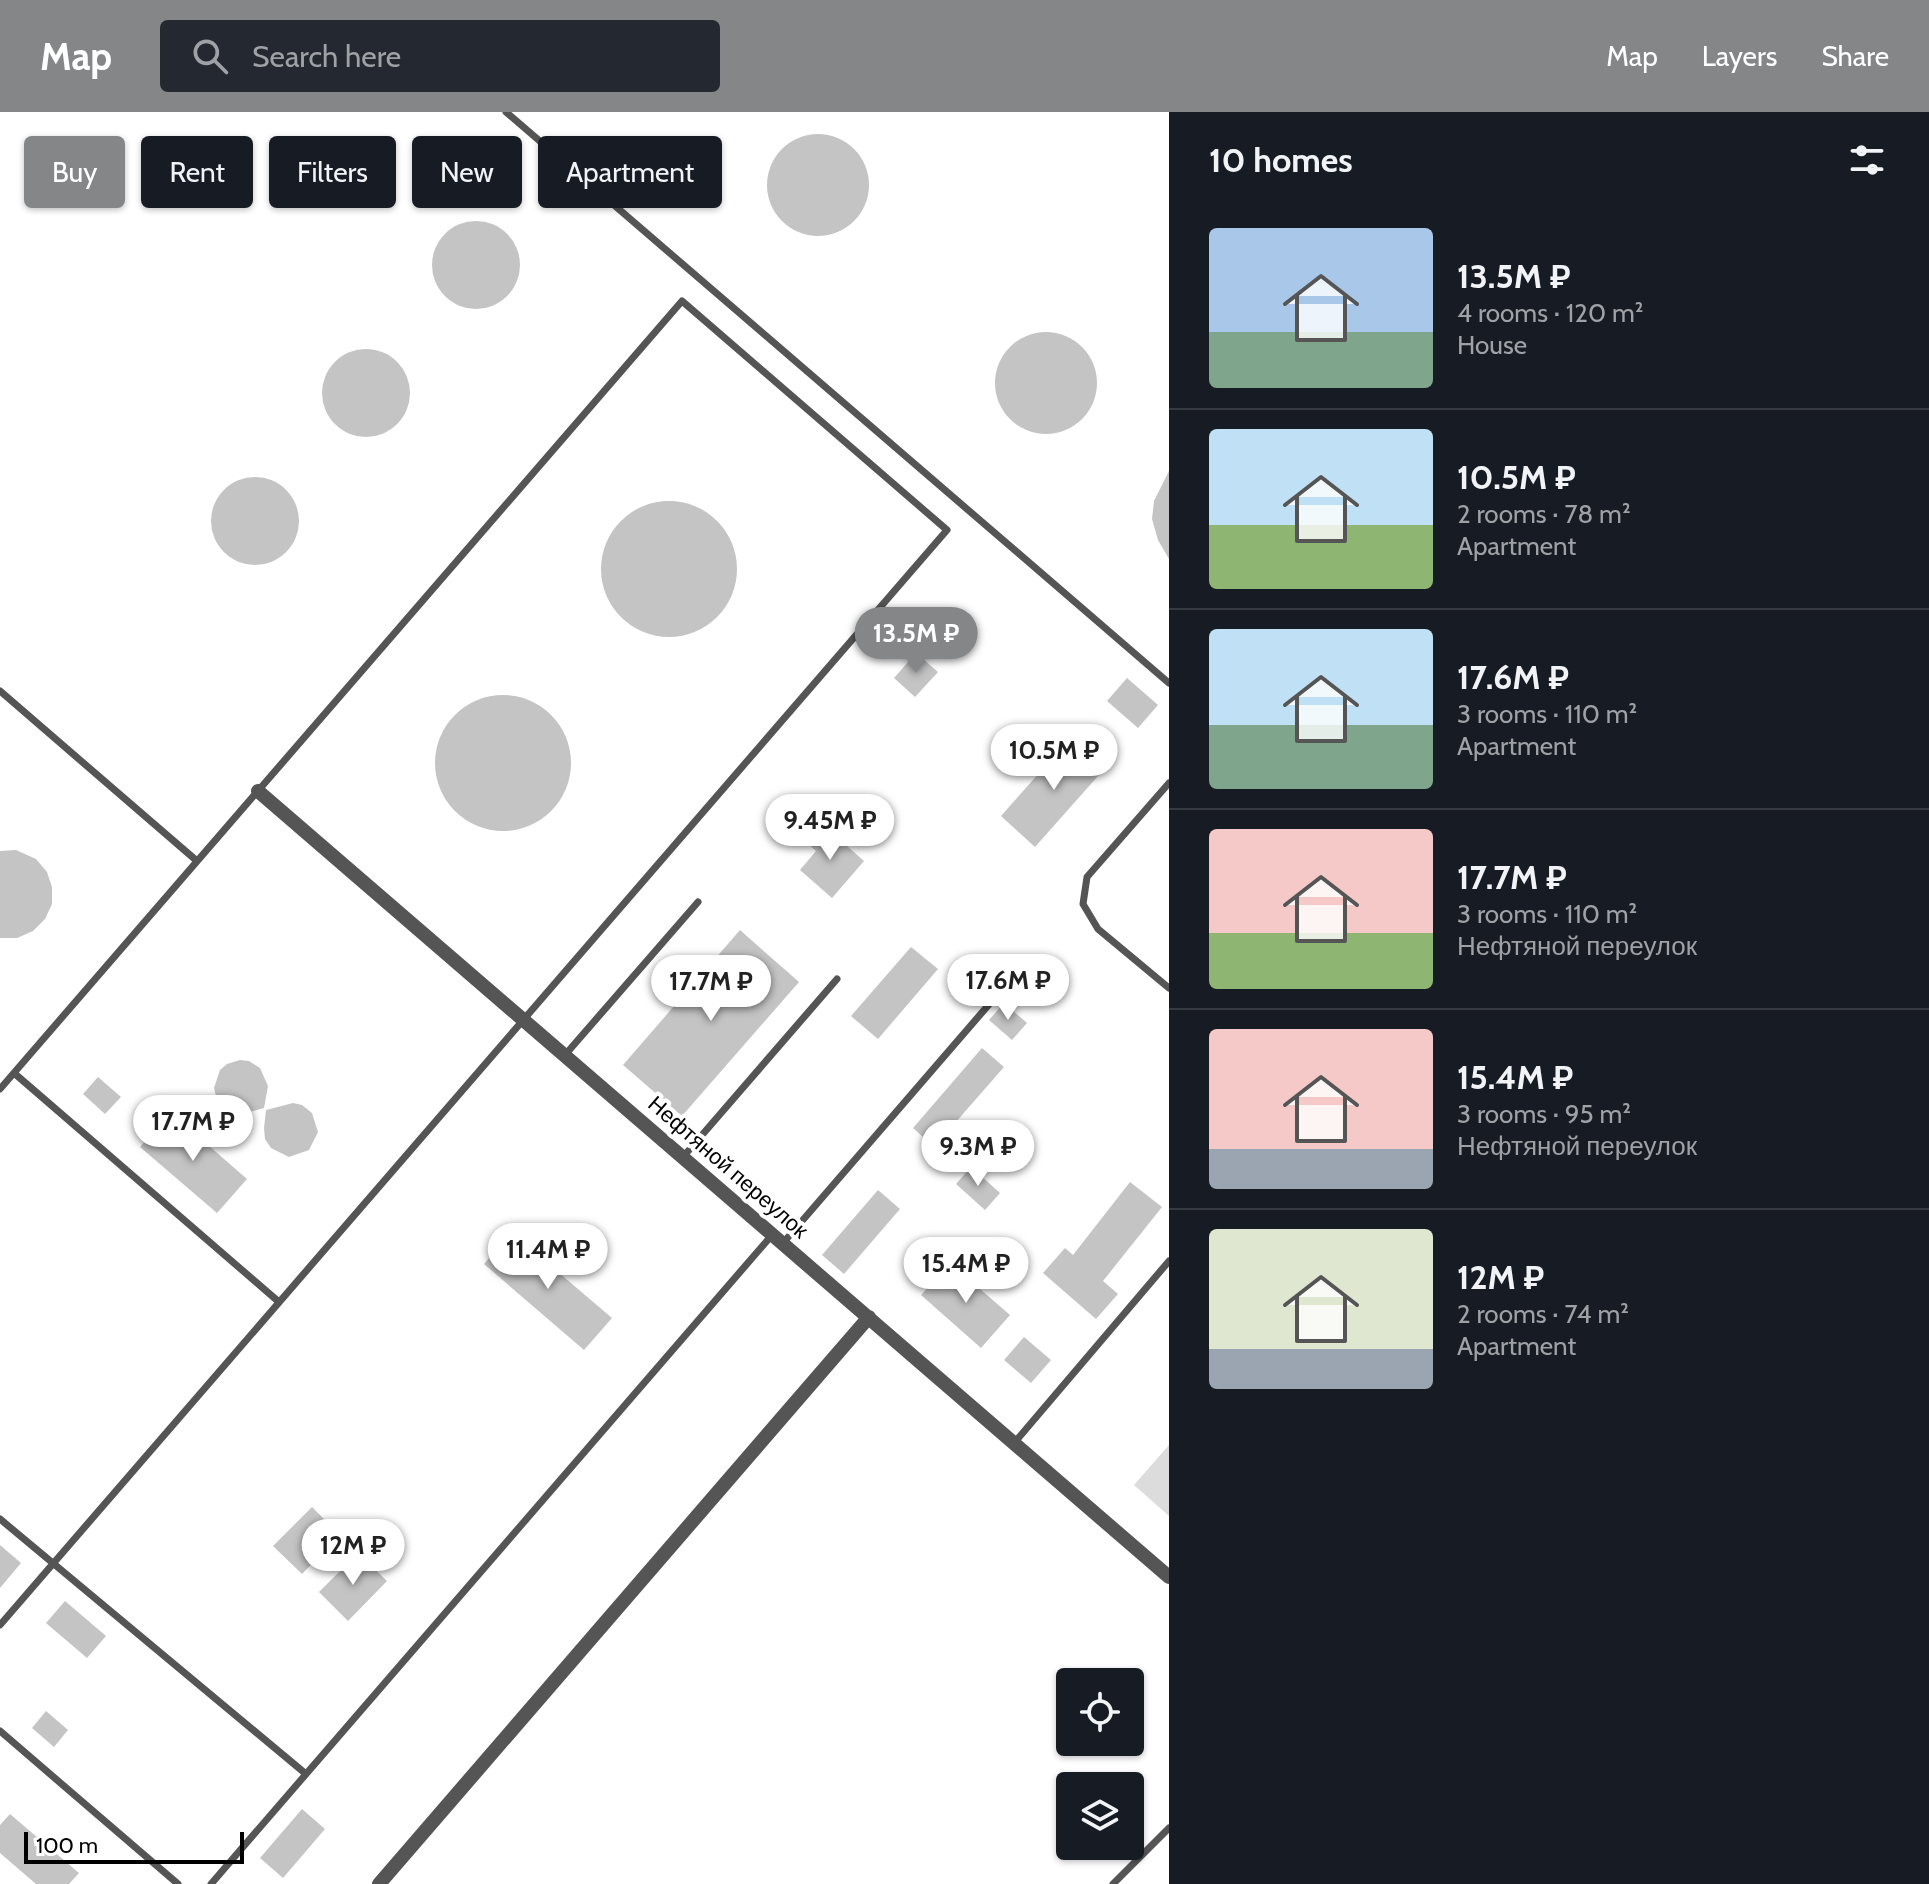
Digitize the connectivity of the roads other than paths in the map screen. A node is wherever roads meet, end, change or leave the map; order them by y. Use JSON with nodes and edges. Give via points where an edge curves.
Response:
{"nodes":[{"id":1,"x":506,"y":112,"type":"edge"},
{"id":2,"x":1169,"y":683,"type":"edge"},
{"id":3,"x":0,"y":691,"type":"edge"},
{"id":4,"x":1169,"y":783,"type":"edge"},
{"id":5,"x":258,"y":791,"type":"junction"},
{"id":6,"x":197,"y":861,"type":"junction"},
{"id":7,"x":698,"y":902,"type":"dead end"},
{"id":8,"x":837,"y":979,"type":"dead end"},
{"id":9,"x":1169,"y":988,"type":"edge"},
{"id":10,"x":998,"y":994,"type":"dead end"},
{"id":11,"x":524,"y":1019,"type":"junction"},
{"id":12,"x":565,"y":1055,"type":"junction"},
{"id":13,"x":14,"y":1073,"type":"junction"},
{"id":14,"x":1,"y":1087,"type":"edge"},
{"id":15,"x":683,"y":1157,"type":"junction"},
{"id":16,"x":778,"y":1238,"type":"junction"},
{"id":17,"x":1169,"y":1261,"type":"edge"},
{"id":18,"x":279,"y":1302,"type":"junction"},
{"id":19,"x":869,"y":1317,"type":"junction"},
{"id":20,"x":1015,"y":1442,"type":"junction"},
{"id":21,"x":0,"y":1519,"type":"edge"},
{"id":22,"x":53,"y":1564,"type":"junction"},
{"id":23,"x":1169,"y":1577,"type":"edge"},
{"id":24,"x":0,"y":1625,"type":"edge"},
{"id":25,"x":0,"y":1731,"type":"edge"},
{"id":26,"x":306,"y":1774,"type":"junction"},
{"id":27,"x":1169,"y":1828,"type":"edge"},
{"id":28,"x":178,"y":1884,"type":"edge"},
{"id":29,"x":211,"y":1884,"type":"edge"},
{"id":30,"x":379,"y":1884,"type":"edge"},
{"id":31,"x":1113,"y":1884,"type":"edge"}],
"edges":[{"from":1,"to":2,"type":"lane"},
{"from":3,"to":6,"type":"lane"},
{"from":4,"to":9,"type":"lane","via":[[1087,877],[1083,904],[1098,929]]},
{"from":5,"to":6,"type":"lane"},
{"from":5,"to":11,"type":"street","name":"Нефтяной переулок"},
{"from":5,"to":11,"type":"lane","via":[[682,301],[947,530]]},
{"from":6,"to":13,"type":"lane"},
{"from":7,"to":12,"type":"lane"},
{"from":8,"to":15,"type":"lane"},
{"from":10,"to":16,"type":"lane"},
{"from":11,"to":12,"type":"street","name":"Нефтяной переулок"},
{"from":11,"to":18,"type":"lane"},
{"from":12,"to":15,"type":"street","name":"Нефтяной переулок"},
{"from":13,"to":14,"type":"lane"},
{"from":13,"to":18,"type":"lane"},
{"from":15,"to":16,"type":"street","name":"Нефтяной переулок"},
{"from":16,"to":19,"type":"street","name":"Нефтяной переулок"},
{"from":16,"to":26,"type":"lane"},
{"from":17,"to":20,"type":"lane"},
{"from":18,"to":22,"type":"lane"},
{"from":19,"to":20,"type":"street","name":"Нефтяной переулок"},
{"from":19,"to":30,"type":"street"},
{"from":20,"to":23,"type":"street","name":"Нефтяной переулок"},
{"from":21,"to":22,"type":"lane"},
{"from":22,"to":24,"type":"lane"},
{"from":22,"to":26,"type":"lane"},
{"from":25,"to":28,"type":"lane"},
{"from":26,"to":29,"type":"lane"},
{"from":27,"to":31,"type":"lane"}]}
